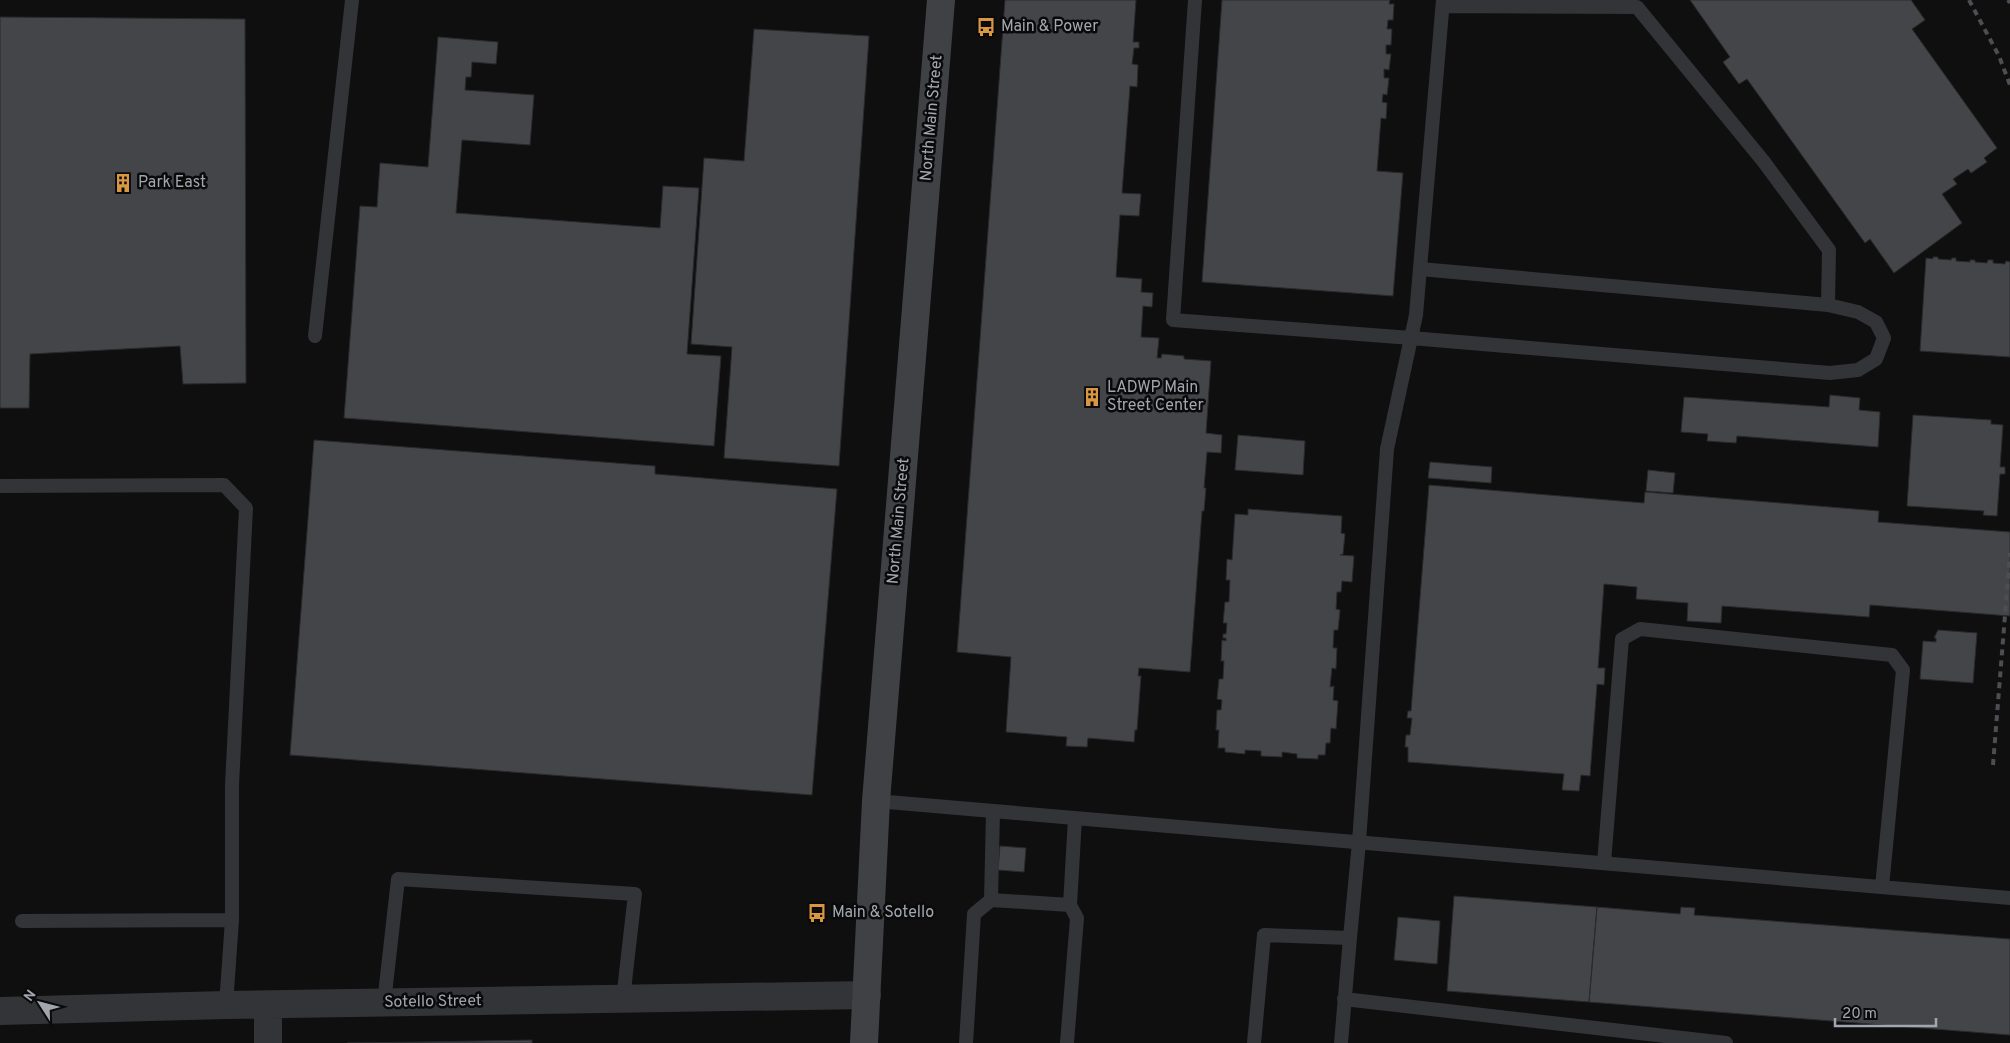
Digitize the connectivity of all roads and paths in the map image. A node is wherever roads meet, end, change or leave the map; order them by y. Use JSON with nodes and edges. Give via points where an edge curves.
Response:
{"nodes":[{"id":1,"x":352,"y":0,"type":"edge"},
{"id":2,"x":941,"y":0,"type":"edge"},
{"id":3,"x":1195,"y":0,"type":"edge"},
{"id":4,"x":1443,"y":3,"type":"edge"},
{"id":5,"x":1420,"y":269,"type":"junction"},
{"id":6,"x":1828,"y":304,"type":"junction"},
{"id":7,"x":315,"y":336,"type":"dead end"},
{"id":8,"x":1411,"y":338,"type":"junction"},
{"id":9,"x":0,"y":486,"type":"edge"},
{"id":10,"x":876,"y":801,"type":"junction"},
{"id":11,"x":993,"y":811,"type":"junction"},
{"id":12,"x":1075,"y":818,"type":"junction"},
{"id":13,"x":1359,"y":842,"type":"junction"},
{"id":14,"x":1604,"y":863,"type":"junction"},
{"id":15,"x":1882,"y":887,"type":"junction"},
{"id":16,"x":2010,"y":898,"type":"edge"},
{"id":17,"x":991,"y":900,"type":"junction"},
{"id":18,"x":1070,"y":905,"type":"junction"},
{"id":19,"x":232,"y":920,"type":"junction"},
{"id":20,"x":22,"y":921,"type":"dead end"},
{"id":21,"x":1350,"y":938,"type":"junction"},
{"id":22,"x":867,"y":995,"type":"junction"},
{"id":23,"x":623,"y":999,"type":"junction"},
{"id":24,"x":1344,"y":999,"type":"junction"},
{"id":25,"x":384,"y":1003,"type":"junction"},
{"id":26,"x":226,"y":1005,"type":"junction"},
{"id":27,"x":268,"y":1005,"type":"junction"},
{"id":28,"x":0,"y":1011,"type":"edge"},
{"id":29,"x":268,"y":1043,"type":"edge"},
{"id":30,"x":864,"y":1043,"type":"edge"},
{"id":31,"x":966,"y":1043,"type":"edge"},
{"id":32,"x":1067,"y":1043,"type":"edge"},
{"id":33,"x":1254,"y":1043,"type":"edge"},
{"id":34,"x":1340,"y":1043,"type":"edge"},
{"id":35,"x":1726,"y":1043,"type":"edge"}],
"edges":[{"from":1,"to":7,"type":"lane"},
{"from":2,"to":10,"type":"main road","name":"North Main Street"},
{"from":3,"to":8,"type":"lane","via":[[1173,320]]},
{"from":4,"to":5,"type":"lane"},
{"from":4,"to":6,"type":"lane","via":[[1637,7],[1764,162],[1829,250]]},
{"from":5,"to":6,"type":"lane"},
{"from":5,"to":8,"type":"lane"},
{"from":6,"to":8,"type":"lane","via":[[1858,312],[1876,322],[1884,338],[1876,359],[1858,370],[1830,373]]},
{"from":8,"to":13,"type":"lane","via":[[1387,449]]},
{"from":9,"to":19,"type":"lane","via":[[224,485],[246,508],[232,785]]},
{"from":10,"to":11,"type":"lane"},
{"from":10,"to":22,"type":"main road","name":"North Main Street"},
{"from":11,"to":12,"type":"lane"},
{"from":11,"to":17,"type":"lane"},
{"from":12,"to":13,"type":"lane"},
{"from":12,"to":18,"type":"lane"},
{"from":13,"to":14,"type":"lane"},
{"from":13,"to":21,"type":"lane"},
{"from":14,"to":15,"type":"lane"},
{"from":14,"to":15,"type":"lane","via":[[1622,639],[1640,629],[1892,655],[1903,670]]},
{"from":15,"to":16,"type":"lane"},
{"from":17,"to":18,"type":"lane"},
{"from":17,"to":31,"type":"lane","via":[[974,914]]},
{"from":18,"to":32,"type":"lane","via":[[1077,918]]},
{"from":19,"to":20,"type":"lane"},
{"from":19,"to":26,"type":"lane"},
{"from":21,"to":24,"type":"lane"},
{"from":21,"to":33,"type":"lane","via":[[1264,934]]},
{"from":22,"to":23,"type":"street","name":"Sotello Street"},
{"from":22,"to":30,"type":"main road","name":"North Main Street"},
{"from":23,"to":25,"type":"street","name":"Sotello Street"},
{"from":23,"to":25,"type":"lane","via":[[636,894],[398,878]]},
{"from":24,"to":34,"type":"lane"},
{"from":24,"to":35,"type":"lane"},
{"from":25,"to":27,"type":"street","name":"Sotello Street"},
{"from":26,"to":27,"type":"street","name":"Sotello Street"},
{"from":26,"to":28,"type":"street","name":"Sotello Street"},
{"from":27,"to":29,"type":"street"}]}
